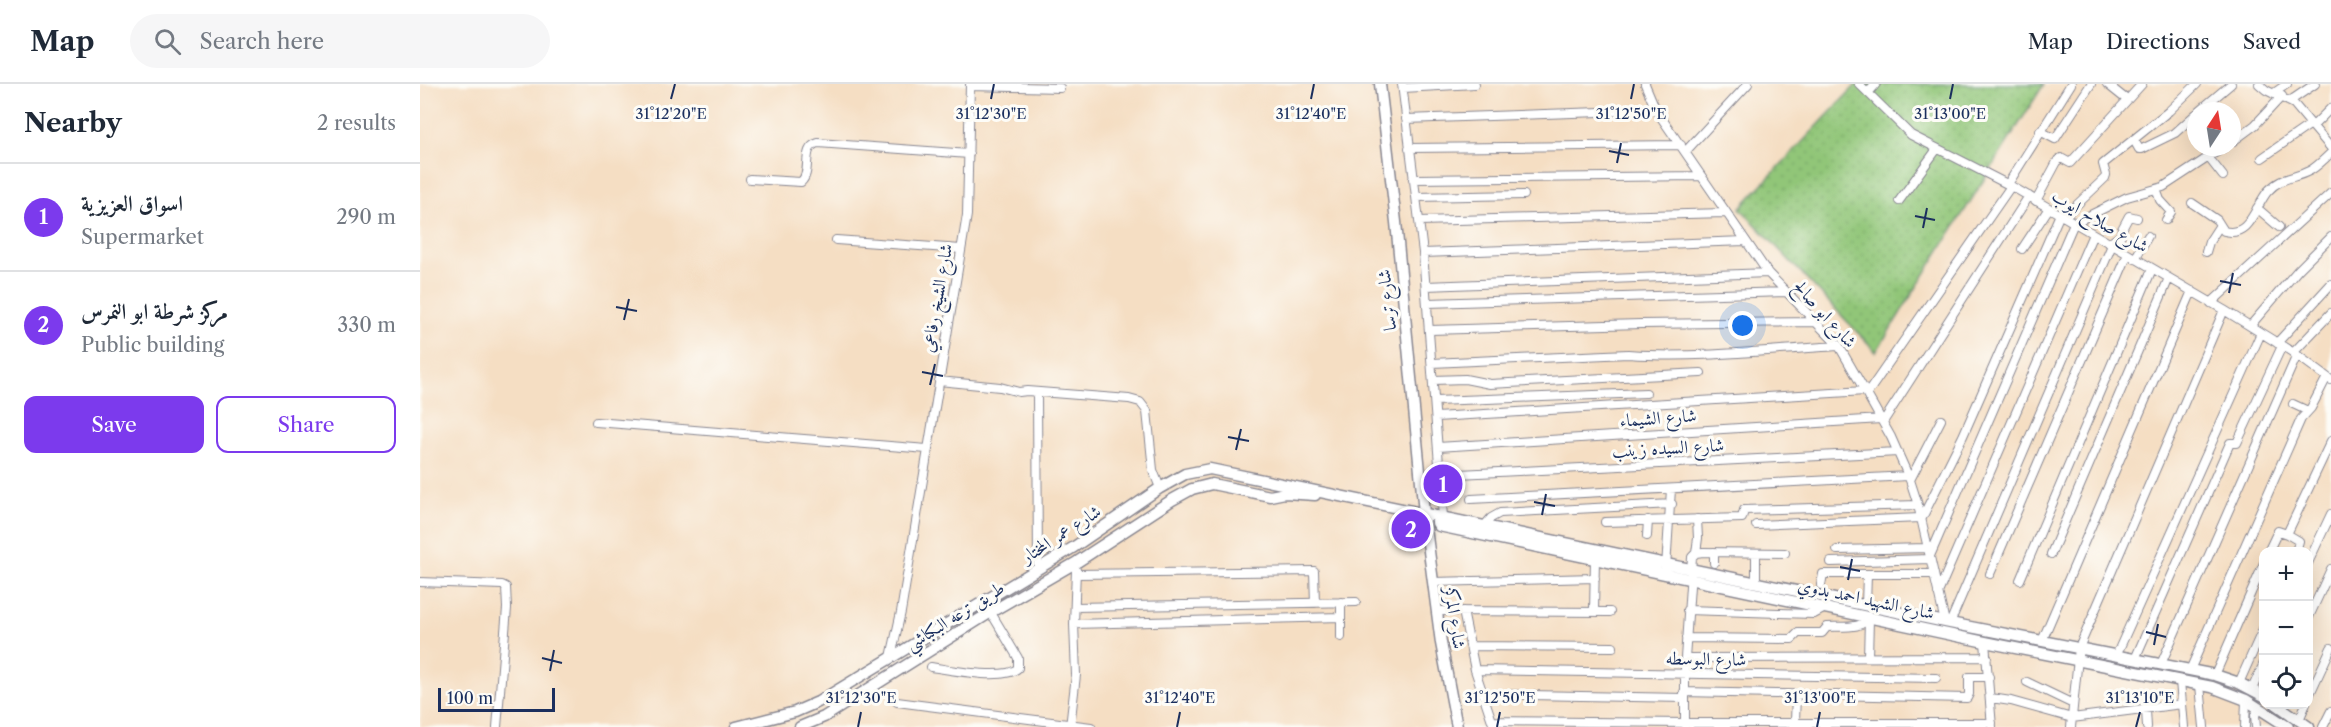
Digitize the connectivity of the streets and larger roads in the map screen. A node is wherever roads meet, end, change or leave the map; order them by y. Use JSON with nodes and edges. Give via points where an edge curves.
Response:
{"nodes":[{"id":1,"x":1380,"y":84,"type":"edge"},
{"id":2,"x":1475,"y":84,"type":"edge"},
{"id":3,"x":1646,"y":84,"type":"edge"},
{"id":4,"x":1748,"y":84,"type":"edge"},
{"id":5,"x":1859,"y":84,"type":"edge"},
{"id":6,"x":1876,"y":84,"type":"edge"},
{"id":7,"x":2071,"y":84,"type":"edge"},
{"id":8,"x":2091,"y":84,"type":"edge"},
{"id":9,"x":2107,"y":84,"type":"edge"},
{"id":10,"x":2127,"y":84,"type":"edge"},
{"id":11,"x":2142,"y":84,"type":"edge"},
{"id":12,"x":2197,"y":84,"type":"edge"},
{"id":13,"x":2231,"y":84,"type":"edge"},
{"id":14,"x":2259,"y":84,"type":"edge"},
{"id":15,"x":2287,"y":84,"type":"edge"},
{"id":16,"x":2315,"y":84,"type":"edge"},
{"id":17,"x":970,"y":85,"type":"edge"},
{"id":18,"x":1402,"y":86,"type":"edge"},
{"id":19,"x":1060,"y":88,"type":"dead end"},
{"id":20,"x":2118,"y":88,"type":"edge"},
{"id":21,"x":2135,"y":91,"type":"junction"},
{"id":22,"x":1868,"y":93,"type":"junction"},
{"id":23,"x":2278,"y":95,"type":"junction"},
{"id":24,"x":2127,"y":100,"type":"junction"},
{"id":25,"x":2290,"y":101,"type":"junction"},
{"id":26,"x":2209,"y":102,"type":"edge"},
{"id":27,"x":2331,"y":108,"type":"edge"},
{"id":28,"x":1656,"y":110,"type":"junction"},
{"id":29,"x":1406,"y":119,"type":"junction"},
{"id":30,"x":2187,"y":122,"type":"edge"},
{"id":31,"x":2312,"y":125,"type":"junction"},
{"id":32,"x":2040,"y":131,"type":"junction"},
{"id":33,"x":2241,"y":135,"type":"edge"},
{"id":34,"x":2134,"y":140,"type":"junction"},
{"id":35,"x":2331,"y":147,"type":"edge"},
{"id":36,"x":1409,"y":148,"type":"junction"},
{"id":37,"x":1683,"y":148,"type":"junction"},
{"id":38,"x":1937,"y":149,"type":"junction"},
{"id":39,"x":2331,"y":153,"type":"edge"},
{"id":40,"x":969,"y":154,"type":"junction"},
{"id":41,"x":2212,"y":156,"type":"edge"},
{"id":42,"x":2209,"y":158,"type":"junction"},
{"id":43,"x":2262,"y":158,"type":"dead end"},
{"id":44,"x":1701,"y":176,"type":"junction"},
{"id":45,"x":2223,"y":176,"type":"dead end"},
{"id":46,"x":750,"y":179,"type":"dead end"},
{"id":47,"x":1413,"y":179,"type":"junction"},
{"id":48,"x":2010,"y":185,"type":"junction"},
{"id":49,"x":2156,"y":189,"type":"junction"},
{"id":50,"x":2331,"y":193,"type":"edge"},
{"id":51,"x":1524,"y":195,"type":"dead end"},
{"id":52,"x":1416,"y":197,"type":"junction"},
{"id":53,"x":2033,"y":198,"type":"junction"},
{"id":54,"x":1899,"y":201,"type":"dead end"},
{"id":55,"x":2192,"y":203,"type":"dead end"},
{"id":56,"x":2049,"y":208,"type":"junction"},
{"id":57,"x":2257,"y":208,"type":"junction"},
{"id":58,"x":1725,"y":213,"type":"junction"},
{"id":59,"x":2062,"y":215,"type":"junction"},
{"id":60,"x":2137,"y":218,"type":"dead end"},
{"id":61,"x":2166,"y":220,"type":"dead end"},
{"id":62,"x":1419,"y":221,"type":"junction"},
{"id":63,"x":2074,"y":223,"type":"junction"},
{"id":64,"x":2220,"y":225,"type":"junction"},
{"id":65,"x":2279,"y":227,"type":"dead end"},
{"id":66,"x":2093,"y":234,"type":"junction"},
{"id":67,"x":2148,"y":236,"type":"dead end"},
{"id":68,"x":2331,"y":237,"type":"edge"},
{"id":69,"x":836,"y":240,"type":"dead end"},
{"id":70,"x":1744,"y":241,"type":"junction"},
{"id":71,"x":2111,"y":244,"type":"junction"},
{"id":72,"x":960,"y":249,"type":"junction"},
{"id":73,"x":2022,"y":249,"type":"dead end"},
{"id":74,"x":2206,"y":252,"type":"dead end"},
{"id":75,"x":1423,"y":253,"type":"junction"},
{"id":76,"x":2132,"y":256,"type":"junction"},
{"id":77,"x":2152,"y":269,"type":"junction"},
{"id":78,"x":1767,"y":273,"type":"junction"},
{"id":79,"x":2169,"y":278,"type":"junction"},
{"id":80,"x":2331,"y":284,"type":"edge"},
{"id":81,"x":1426,"y":286,"type":"junction"},
{"id":82,"x":2192,"y":291,"type":"junction"},
{"id":83,"x":1786,"y":292,"type":"junction"},
{"id":84,"x":1428,"y":303,"type":"junction"},
{"id":85,"x":2211,"y":303,"type":"junction"},
{"id":86,"x":2224,"y":310,"type":"junction"},
{"id":87,"x":2331,"y":313,"type":"edge"},
{"id":88,"x":1816,"y":322,"type":"junction"},
{"id":89,"x":2250,"y":326,"type":"junction"},
{"id":90,"x":1430,"y":330,"type":"junction"},
{"id":91,"x":2261,"y":333,"type":"junction"},
{"id":92,"x":2279,"y":345,"type":"junction"},
{"id":93,"x":1839,"y":346,"type":"junction"},
{"id":94,"x":2295,"y":354,"type":"junction"},
{"id":95,"x":1432,"y":363,"type":"junction"},
{"id":96,"x":1701,"y":373,"type":"dead end"},
{"id":97,"x":2329,"y":379,"type":"edge"},
{"id":98,"x":1433,"y":380,"type":"junction"},
{"id":99,"x":939,"y":381,"type":"junction"},
{"id":100,"x":1037,"y":392,"type":"junction"},
{"id":101,"x":1866,"y":392,"type":"junction"},
{"id":102,"x":1646,"y":393,"type":"dead end"},
{"id":103,"x":1435,"y":401,"type":"junction"},
{"id":104,"x":2293,"y":404,"type":"dead end"},
{"id":105,"x":2308,"y":411,"type":"junction"},
{"id":106,"x":1436,"y":417,"type":"junction"},
{"id":107,"x":1882,"y":420,"type":"junction"},
{"id":108,"x":1941,"y":420,"type":"dead end"},
{"id":109,"x":596,"y":422,"type":"dead end"},
{"id":110,"x":2331,"y":441,"type":"edge"},
{"id":111,"x":1438,"y":447,"type":"junction"},
{"id":112,"x":927,"y":449,"type":"junction"},
{"id":113,"x":1898,"y":452,"type":"junction"},
{"id":114,"x":1440,"y":475,"type":"junction"},
{"id":115,"x":1909,"y":478,"type":"junction"},
{"id":116,"x":1160,"y":488,"type":"junction"},
{"id":117,"x":1671,"y":489,"type":"junction"},
{"id":118,"x":1327,"y":493,"type":"junction"},
{"id":119,"x":1471,"y":499,"type":"dead end"},
{"id":120,"x":1672,"y":504,"type":"junction"},
{"id":121,"x":1918,"y":506,"type":"junction"},
{"id":122,"x":1424,"y":513,"type":"junction"},
{"id":123,"x":2331,"y":514,"type":"edge"},
{"id":124,"x":1440,"y":517,"type":"junction"},
{"id":125,"x":1697,"y":519,"type":"junction"},
{"id":126,"x":1921,"y":519,"type":"junction"},
{"id":127,"x":1648,"y":520,"type":"junction"},
{"id":128,"x":1671,"y":520,"type":"junction"},
{"id":129,"x":1605,"y":522,"type":"dead end"},
{"id":130,"x":1485,"y":525,"type":"junction"},
{"id":131,"x":1755,"y":525,"type":"dead end"},
{"id":132,"x":2287,"y":534,"type":"junction"},
{"id":133,"x":1647,"y":536,"type":"dead end"},
{"id":134,"x":2270,"y":547,"type":"edge"},
{"id":135,"x":2298,"y":547,"type":"edge"},
{"id":136,"x":1928,"y":548,"type":"junction"},
{"id":137,"x":1836,"y":550,"type":"dead end"},
{"id":138,"x":1714,"y":552,"type":"junction"},
{"id":139,"x":2313,"y":552,"type":"edge"},
{"id":140,"x":1696,"y":553,"type":"junction"},
{"id":141,"x":1756,"y":553,"type":"junction"},
{"id":142,"x":1785,"y":553,"type":"dead end"},
{"id":143,"x":1595,"y":554,"type":"junction"},
{"id":144,"x":2051,"y":554,"type":"dead end"},
{"id":145,"x":1078,"y":555,"type":"junction"},
{"id":146,"x":1930,"y":558,"type":"junction"},
{"id":147,"x":1831,"y":562,"type":"dead end"},
{"id":148,"x":1713,"y":563,"type":"dead end"},
{"id":149,"x":1666,"y":568,"type":"junction"},
{"id":150,"x":1038,"y":569,"type":"junction"},
{"id":151,"x":2331,"y":569,"type":"edge"},
{"id":152,"x":1689,"y":573,"type":"junction"},
{"id":153,"x":1076,"y":574,"type":"junction"},
{"id":154,"x":1867,"y":574,"type":"junction"},
{"id":155,"x":1934,"y":574,"type":"junction"},
{"id":156,"x":1990,"y":574,"type":"dead end"},
{"id":157,"x":2259,"y":575,"type":"edge"},
{"id":158,"x":1595,"y":578,"type":"junction"},
{"id":159,"x":2020,"y":580,"type":"dead end"},
{"id":160,"x":420,"y":582,"type":"edge"},
{"id":161,"x":1433,"y":582,"type":"junction"},
{"id":162,"x":1756,"y":582,"type":"junction"},
{"id":163,"x":1821,"y":585,"type":"dead end"},
{"id":164,"x":1018,"y":589,"type":"junction"},
{"id":165,"x":1938,"y":593,"type":"junction"},
{"id":166,"x":1775,"y":596,"type":"junction"},
{"id":167,"x":1341,"y":602,"type":"junction"},
{"id":168,"x":1356,"y":602,"type":"dead end"},
{"id":169,"x":1315,"y":603,"type":"junction"},
{"id":170,"x":987,"y":606,"type":"junction"},
{"id":171,"x":1075,"y":607,"type":"junction"},
{"id":172,"x":2313,"y":607,"type":"edge"},
{"id":173,"x":1825,"y":609,"type":"junction"},
{"id":174,"x":1687,"y":610,"type":"junction"},
{"id":175,"x":1437,"y":611,"type":"junction"},
{"id":176,"x":1463,"y":611,"type":"junction"},
{"id":177,"x":1594,"y":612,"type":"junction"},
{"id":178,"x":1610,"y":612,"type":"dead end"},
{"id":179,"x":1773,"y":613,"type":"junction"},
{"id":180,"x":1868,"y":613,"type":"junction"},
{"id":181,"x":1341,"y":617,"type":"junction"},
{"id":182,"x":1947,"y":622,"type":"junction"},
{"id":183,"x":1074,"y":624,"type":"junction"},
{"id":184,"x":1824,"y":630,"type":"junction"},
{"id":185,"x":1341,"y":637,"type":"dead end"},
{"id":186,"x":1686,"y":638,"type":"junction"},
{"id":187,"x":2259,"y":639,"type":"edge"},
{"id":188,"x":2042,"y":641,"type":"junction"},
{"id":189,"x":1985,"y":642,"type":"junction"},
{"id":190,"x":1470,"y":646,"type":"junction"},
{"id":191,"x":1612,"y":647,"type":"dead end"},
{"id":192,"x":2079,"y":648,"type":"junction"},
{"id":193,"x":2331,"y":648,"type":"edge"},
{"id":194,"x":2116,"y":656,"type":"junction"},
{"id":195,"x":891,"y":657,"type":"junction"},
{"id":196,"x":1868,"y":657,"type":"junction"},
{"id":197,"x":1987,"y":657,"type":"junction"},
{"id":198,"x":1685,"y":658,"type":"junction"},
{"id":199,"x":2135,"y":659,"type":"junction"},
{"id":200,"x":2078,"y":660,"type":"junction"},
{"id":201,"x":2161,"y":664,"type":"junction"},
{"id":202,"x":931,"y":668,"type":"dead end"},
{"id":203,"x":1475,"y":670,"type":"junction"},
{"id":204,"x":2190,"y":670,"type":"junction"},
{"id":205,"x":1684,"y":674,"type":"junction"},
{"id":206,"x":2259,"y":674,"type":"edge"},
{"id":207,"x":2216,"y":675,"type":"junction"},
{"id":208,"x":1989,"y":677,"type":"junction"},
{"id":209,"x":1936,"y":678,"type":"dead end"},
{"id":210,"x":2180,"y":681,"type":"junction"},
{"id":211,"x":2027,"y":682,"type":"dead end"},
{"id":212,"x":2240,"y":683,"type":"junction"},
{"id":213,"x":2200,"y":685,"type":"junction"},
{"id":214,"x":2313,"y":687,"type":"edge"},
{"id":215,"x":853,"y":689,"type":"junction"},
{"id":216,"x":2252,"y":689,"type":"junction"},
{"id":217,"x":2259,"y":693,"type":"edge"},
{"id":218,"x":1483,"y":694,"type":"junction"},
{"id":219,"x":1796,"y":694,"type":"junction"},
{"id":220,"x":1684,"y":695,"type":"junction"},
{"id":221,"x":1991,"y":698,"type":"junction"},
{"id":222,"x":2246,"y":700,"type":"junction"},
{"id":223,"x":897,"y":702,"type":"dead end"},
{"id":224,"x":2073,"y":704,"type":"junction"},
{"id":225,"x":2182,"y":704,"type":"junction"},
{"id":226,"x":2259,"y":708,"type":"joint"},
{"id":227,"x":2261,"y":709,"type":"edge"},
{"id":228,"x":2282,"y":709,"type":"edge"},
{"id":229,"x":2304,"y":709,"type":"edge"},
{"id":230,"x":2146,"y":710,"type":"junction"},
{"id":231,"x":2331,"y":711,"type":"edge"},
{"id":232,"x":2072,"y":718,"type":"junction"},
{"id":233,"x":2299,"y":720,"type":"junction"},
{"id":234,"x":1795,"y":722,"type":"junction"},
{"id":235,"x":1493,"y":724,"type":"edge"},
{"id":236,"x":1685,"y":725,"type":"edge"},
{"id":237,"x":1992,"y":725,"type":"edge"},
{"id":238,"x":1070,"y":726,"type":"edge"},
{"id":239,"x":497,"y":727,"type":"edge"},
{"id":240,"x":736,"y":727,"type":"edge"},
{"id":241,"x":800,"y":727,"type":"edge"},
{"id":242,"x":1091,"y":727,"type":"edge"},
{"id":243,"x":1457,"y":727,"type":"edge"},
{"id":244,"x":2071,"y":727,"type":"edge"},
{"id":245,"x":2147,"y":727,"type":"edge"},
{"id":246,"x":2184,"y":727,"type":"edge"},
{"id":247,"x":2204,"y":727,"type":"edge"},
{"id":248,"x":2245,"y":727,"type":"edge"},
{"id":249,"x":2256,"y":727,"type":"edge"},
{"id":250,"x":2288,"y":727,"type":"edge"},
{"id":251,"x":2309,"y":727,"type":"edge"},
{"id":252,"x":2324,"y":727,"type":"edge"}],
"edges":[{"from":1,"to":122,"type":"street","name":"شارع ترسا"},
{"from":2,"to":18,"type":"street"},
{"from":3,"to":28,"type":"street","name":"شارع ابو صالح"},
{"from":4,"to":37,"type":"street"},
{"from":5,"to":22,"type":"street","name":"شارع صلاح ايوب"},
{"from":6,"to":22,"type":"street"},
{"from":7,"to":32,"type":"street"},
{"from":8,"to":32,"type":"street","via":[[2055,139]]},
{"from":9,"to":20,"type":"street"},
{"from":10,"to":21,"type":"street"},
{"from":11,"to":21,"type":"street"},
{"from":12,"to":34,"type":"street"},
{"from":13,"to":26,"type":"street"},
{"from":14,"to":23,"type":"street"},
{"from":15,"to":23,"type":"street"},
{"from":16,"to":25,"type":"street"},
{"from":17,"to":19,"type":"street"},
{"from":17,"to":40,"type":"street","name":"شارع الشيخ رفاعي"},
{"from":18,"to":29,"type":"street"},
{"from":20,"to":24,"type":"street"},
{"from":21,"to":24,"type":"street"},
{"from":22,"to":38,"type":"street","name":"شارع صلاح ايوب","via":[[1911,135]]},
{"from":23,"to":25,"type":"street"},
{"from":23,"to":33,"type":"street","via":[[2255,125]]},
{"from":24,"to":53,"type":"street","via":[[2070,163],[2059,159]]},
{"from":25,"to":31,"type":"street"},
{"from":27,"to":31,"type":"street"},
{"from":28,"to":29,"type":"street"},
{"from":28,"to":37,"type":"street","name":"شارع ابو صالح"},
{"from":29,"to":36,"type":"street"},
{"from":30,"to":34,"type":"street","via":[[2175,134],[2142,149]]},
{"from":31,"to":35,"type":"street"},
{"from":31,"to":43,"type":"street"},
{"from":32,"to":48,"type":"street"},
{"from":34,"to":59,"type":"street","via":[[2103,165],[2105,178]]},
{"from":36,"to":37,"type":"street"},
{"from":36,"to":47,"type":"street"},
{"from":37,"to":44,"type":"street","name":"شارع ابو صالح"},
{"from":38,"to":48,"type":"street","name":"شارع صلاح ايوب"},
{"from":38,"to":54,"type":"street"},
{"from":39,"to":57,"type":"street","via":[[2310,171],[2281,180]]},
{"from":40,"to":46,"type":"street","via":[[818,142],[810,147],[806,177],[801,182]]},
{"from":40,"to":72,"type":"street","name":"شارع الشيخ رفاعي","via":[[967,215]]},
{"from":41,"to":42,"type":"street"},
{"from":42,"to":45,"type":"street"},
{"from":42,"to":49,"type":"street"},
{"from":44,"to":47,"type":"street"},
{"from":44,"to":58,"type":"street","name":"شارع ابو صالح"},
{"from":47,"to":52,"type":"street"},
{"from":48,"to":53,"type":"street","name":"شارع صلاح ايوب"},
{"from":48,"to":101,"type":"street"},
{"from":49,"to":61,"type":"street","via":[[2171,212]]},
{"from":49,"to":63,"type":"street","via":[[2127,197]]},
{"from":50,"to":85,"type":"street"},
{"from":51,"to":52,"type":"street"},
{"from":52,"to":62,"type":"street"},
{"from":53,"to":56,"type":"street","name":"شارع صلاح ايوب"},
{"from":53,"to":107,"type":"street"},
{"from":55,"to":64,"type":"street"},
{"from":56,"to":59,"type":"street","name":"شارع صلاح ايوب"},
{"from":56,"to":73,"type":"street"},
{"from":57,"to":64,"type":"street","via":[[2241,230],[2227,232]]},
{"from":57,"to":65,"type":"street"},
{"from":58,"to":62,"type":"street"},
{"from":58,"to":70,"type":"street","name":"شارع ابو صالح"},
{"from":59,"to":63,"type":"street","name":"شارع صلاح ايوب"},
{"from":59,"to":126,"type":"street"},
{"from":60,"to":71,"type":"street","via":[[2129,216],[2121,235]]},
{"from":62,"to":75,"type":"street"},
{"from":63,"to":66,"type":"street","name":"شارع صلاح ايوب"},
{"from":63,"to":146,"type":"street"},
{"from":64,"to":74,"type":"street"},
{"from":66,"to":71,"type":"street","name":"شارع صلاح ايوب"},
{"from":66,"to":165,"type":"street"},
{"from":67,"to":76,"type":"street"},
{"from":68,"to":89,"type":"street"},
{"from":69,"to":72,"type":"street"},
{"from":70,"to":75,"type":"street"},
{"from":70,"to":78,"type":"street","name":"شارع ابو صالح"},
{"from":71,"to":76,"type":"street","name":"شارع صلاح ايوب"},
{"from":71,"to":182,"type":"street"},
{"from":72,"to":99,"type":"street","name":"شارع الشيخ رفاعي"},
{"from":75,"to":81,"type":"street"},
{"from":76,"to":77,"type":"street","name":"شارع صلاح ايوب"},
{"from":76,"to":156,"type":"street"},
{"from":77,"to":79,"type":"street","name":"شارع صلاح ايوب"},
{"from":77,"to":159,"type":"street"},
{"from":78,"to":81,"type":"street"},
{"from":78,"to":83,"type":"street","name":"شارع ابو صالح"},
{"from":79,"to":82,"type":"street","name":"شارع صلاح ايوب"},
{"from":79,"to":144,"type":"street"},
{"from":80,"to":92,"type":"street"},
{"from":81,"to":84,"type":"street"},
{"from":82,"to":85,"type":"street","name":"شارع صلاح ايوب"},
{"from":82,"to":188,"type":"street"},
{"from":83,"to":84,"type":"street"},
{"from":83,"to":88,"type":"street","name":"شارع ابو صالح"},
{"from":84,"to":90,"type":"street"},
{"from":85,"to":86,"type":"street","name":"شارع صلاح ايوب"},
{"from":86,"to":89,"type":"street","name":"شارع صلاح ايوب"},
{"from":86,"to":192,"type":"street"},
{"from":87,"to":94,"type":"street"},
{"from":88,"to":90,"type":"street"},
{"from":88,"to":93,"type":"street","name":"شارع ابو صالح"},
{"from":89,"to":91,"type":"street","name":"شارع صلاح ايوب"},
{"from":90,"to":95,"type":"street"},
{"from":91,"to":92,"type":"street","name":"شارع صلاح ايوب"},
{"from":91,"to":194,"type":"street"},
{"from":92,"to":94,"type":"street","name":"شارع صلاح ايوب"},
{"from":92,"to":199,"type":"street","via":[[2237,443],[2230,442]]},
{"from":93,"to":95,"type":"street"},
{"from":93,"to":101,"type":"street","name":"شارع ابو صالح"},
{"from":94,"to":97,"type":"street","name":"شارع صلاح ايوب"},
{"from":94,"to":201,"type":"street"},
{"from":95,"to":98,"type":"street"},
{"from":96,"to":98,"type":"street","via":[[1490,384]]},
{"from":97,"to":105,"type":"street"},
{"from":98,"to":103,"type":"street"},
{"from":99,"to":100,"type":"street"},
{"from":99,"to":112,"type":"street","name":"شارع الشيخ رفاعي"},
{"from":100,"to":116,"type":"street","via":[[1134,400],[1144,406],[1153,470]]},
{"from":100,"to":150,"type":"street"},
{"from":101,"to":106,"type":"street"},
{"from":101,"to":107,"type":"street","name":"شارع ابو صالح"},
{"from":102,"to":103,"type":"street"},
{"from":103,"to":106,"type":"street"},
{"from":104,"to":105,"type":"street"},
{"from":105,"to":204,"type":"street","via":[[2301,419]]},
{"from":106,"to":111,"type":"street"},
{"from":107,"to":111,"type":"street","name":"شارع الشيماء"},
{"from":107,"to":113,"type":"street","name":"شارع ابو صالح"},
{"from":108,"to":115,"type":"street"},
{"from":109,"to":112,"type":"street"},
{"from":110,"to":132,"type":"street"},
{"from":111,"to":114,"type":"street"},
{"from":112,"to":195,"type":"street","name":"شارع الشيخ رفاعي"},
{"from":113,"to":114,"type":"street","name":"شارع السيده زينب"},
{"from":113,"to":115,"type":"street","name":"شارع ابو صالح"},
{"from":114,"to":124,"type":"street"},
{"from":115,"to":117,"type":"street"},
{"from":115,"to":121,"type":"street","name":"شارع ابو صالح"},
{"from":116,"to":118,"type":"street","name":"شارع عمر المختار","via":[[1185,474],[1210,469]]},
{"from":116,"to":145,"type":"street","name":"شارع عمر المختار"},
{"from":117,"to":119,"type":"street"},
{"from":117,"to":120,"type":"street"},
{"from":118,"to":122,"type":"street","name":"شارع عمر المختار"},
{"from":118,"to":145,"type":"street","name":"طريق ترعه البكباشي","via":[[1274,496],[1202,485]]},
{"from":120,"to":128,"type":"street"},
{"from":120,"to":130,"type":"street","via":[[1500,513]]},
{"from":121,"to":125,"type":"street","via":[[1744,510],[1743,518]]},
{"from":121,"to":126,"type":"street","name":"شارع ابو صالح"},
{"from":122,"to":124,"type":"street","name":"شارع الشهيد احمد بدوي"},
{"from":122,"to":161,"type":"street","name":"شارع المركز"},
{"from":123,"to":139,"type":"street"},
{"from":124,"to":130,"type":"street","name":"شارع الشهيد احمد بدوي"},
{"from":124,"to":143,"type":"street","name":"شارع الشهيد احمد بدوي","via":[[1439,526]]},
{"from":125,"to":128,"type":"street"},
{"from":125,"to":140,"type":"street"},
{"from":126,"to":131,"type":"street"},
{"from":126,"to":136,"type":"street","name":"شارع ابو صالح"},
{"from":127,"to":128,"type":"street"},
{"from":127,"to":129,"type":"street"},
{"from":127,"to":133,"type":"street"},
{"from":128,"to":149,"type":"street"},
{"from":130,"to":143,"type":"street","name":"شارع الشهيد احمد بدوي"},
{"from":132,"to":134,"type":"street","via":[[2278,531]]},
{"from":132,"to":135,"type":"street","via":[[2300,541]]},
{"from":136,"to":137,"type":"street"},
{"from":136,"to":146,"type":"street","name":"شارع ابو صالح"},
{"from":138,"to":140,"type":"street"},
{"from":138,"to":141,"type":"street"},
{"from":138,"to":148,"type":"street"},
{"from":140,"to":152,"type":"street"},
{"from":141,"to":142,"type":"street"},
{"from":141,"to":162,"type":"street"},
{"from":143,"to":149,"type":"street","name":"شارع الشهيد احمد بدوي"},
{"from":143,"to":158,"type":"street"},
{"from":145,"to":150,"type":"street","name":"شارع عمر المختار"},
{"from":145,"to":153,"type":"street"},
{"from":145,"to":164,"type":"street","name":"طريق ترعه البكباشي"},
{"from":146,"to":147,"type":"street"},
{"from":146,"to":155,"type":"street","name":"شارع ابو صالح"},
{"from":149,"to":152,"type":"street","name":"شارع الشهيد احمد بدوي"},
{"from":150,"to":164,"type":"street","name":"شارع عمر المختار"},
{"from":151,"to":172,"type":"street"},
{"from":152,"to":162,"type":"street","name":"شارع الشهيد احمد بدوي"},
{"from":152,"to":166,"type":"street","name":"شارع الشهيد احمد بدوي"},
{"from":152,"to":174,"type":"street"},
{"from":153,"to":169,"type":"street","via":[[1314,571]]},
{"from":153,"to":171,"type":"street"},
{"from":154,"to":155,"type":"street"},
{"from":154,"to":163,"type":"street","via":[[1823,574]]},
{"from":154,"to":180,"type":"street"},
{"from":155,"to":165,"type":"street","name":"شارع ابو صالح"},
{"from":157,"to":207,"type":"street"},
{"from":158,"to":161,"type":"street"},
{"from":158,"to":177,"type":"street"},
{"from":160,"to":239,"type":"street","via":[[506,587]]},
{"from":161,"to":175,"type":"street","name":"شارع المركز"},
{"from":162,"to":180,"type":"street","name":"شارع الشهيد احمد بدوي"},
{"from":164,"to":170,"type":"street","name":"شارع عمر المختار"},
{"from":165,"to":182,"type":"street","name":"شارع ابو صالح"},
{"from":166,"to":173,"type":"street","name":"شارع الشهيد احمد بدوي"},
{"from":166,"to":179,"type":"street"},
{"from":167,"to":168,"type":"street"},
{"from":167,"to":169,"type":"street"},
{"from":167,"to":181,"type":"street"},
{"from":169,"to":171,"type":"street"},
{"from":170,"to":195,"type":"street","name":"شارع عمر المختار"},
{"from":170,"to":202,"type":"street","via":[[1018,658],[1018,668],[1014,672],[976,673]]},
{"from":170,"to":215,"type":"street","name":"طريق ترعه البكباشي"},
{"from":171,"to":183,"type":"street"},
{"from":173,"to":179,"type":"street","via":[[1814,614]]},
{"from":173,"to":180,"type":"street","name":"شارع الشهيد احمد بدوي"},
{"from":173,"to":184,"type":"street"},
{"from":174,"to":179,"type":"street"},
{"from":174,"to":186,"type":"street"},
{"from":175,"to":176,"type":"street"},
{"from":175,"to":243,"type":"street","name":"شارع المركز"},
{"from":176,"to":177,"type":"street"},
{"from":176,"to":190,"type":"street"},
{"from":177,"to":178,"type":"street"},
{"from":180,"to":182,"type":"street","name":"شارع الشهيد احمد بدوي"},
{"from":180,"to":184,"type":"street","via":[[1862,625]]},
{"from":180,"to":189,"type":"street","name":"شارع الشهيد احمد بدوي"},
{"from":180,"to":196,"type":"street"},
{"from":181,"to":183,"type":"street"},
{"from":181,"to":185,"type":"street"},
{"from":182,"to":188,"type":"street","name":"شارع الشهيد احمد بدوي"},
{"from":183,"to":238,"type":"street","via":[[1076,675]]},
{"from":184,"to":186,"type":"street","via":[[1797,634],[1792,639]]},
{"from":186,"to":198,"type":"street"},
{"from":187,"to":212,"type":"street"},
{"from":188,"to":192,"type":"street","name":"شارع الشهيد احمد بدوي"},
{"from":189,"to":197,"type":"street"},
{"from":189,"to":200,"type":"street","name":"شارع الشهيد احمد بدوي"},
{"from":190,"to":191,"type":"street"},
{"from":190,"to":203,"type":"street"},
{"from":192,"to":194,"type":"street","name":"شارع الشهيد احمد بدوي"},
{"from":192,"to":200,"type":"street"},
{"from":193,"to":214,"type":"street"},
{"from":194,"to":199,"type":"street","name":"شارع الشهيد احمد بدوي"},
{"from":195,"to":215,"type":"street","name":"شارع عمر المختار"},
{"from":196,"to":197,"type":"street"},
{"from":196,"to":198,"type":"street"},
{"from":197,"to":208,"type":"street"},
{"from":198,"to":205,"type":"street"},
{"from":199,"to":201,"type":"street","name":"شارع الشهيد احمد بدوي"},
{"from":200,"to":210,"type":"street","name":"شارع الشهيد احمد بدوي"},
{"from":200,"to":224,"type":"street"},
{"from":201,"to":204,"type":"street","name":"شارع الشهيد احمد بدوي"},
{"from":203,"to":205,"type":"street","name":"شارع البوسطه"},
{"from":203,"to":218,"type":"street"},
{"from":204,"to":207,"type":"street","name":"شارع الشهيد احمد بدوي"},
{"from":205,"to":209,"type":"street","name":"شارع البوسطه"},
{"from":205,"to":220,"type":"street"},
{"from":206,"to":216,"type":"street"},
{"from":207,"to":212,"type":"street","name":"شارع الشهيد احمد بدوي"},
{"from":208,"to":219,"type":"street","via":[[1969,677],[1966,698]]},
{"from":208,"to":221,"type":"street"},
{"from":210,"to":213,"type":"street","name":"شارع الشهيد احمد بدوي"},
{"from":210,"to":225,"type":"street"},
{"from":211,"to":224,"type":"street"},
{"from":212,"to":216,"type":"street","name":"شارع الشهيد احمد بدوي"},
{"from":213,"to":222,"type":"street","name":"شارع الشهيد احمد بدوي"},
{"from":213,"to":247,"type":"street"},
{"from":215,"to":240,"type":"street","name":"شارع عمر المختار","via":[[795,712]]},
{"from":215,"to":241,"type":"street","name":"طريق ترعه البكباشي","via":[[824,717]]},
{"from":216,"to":217,"type":"street","name":"شارع الشهيد احمد بدوي"},
{"from":218,"to":220,"type":"street"},
{"from":218,"to":235,"type":"street"},
{"from":219,"to":220,"type":"street"},
{"from":219,"to":234,"type":"street"},
{"from":220,"to":236,"type":"street"},
{"from":221,"to":232,"type":"street"},
{"from":221,"to":237,"type":"street"},
{"from":222,"to":226,"type":"street","name":"شارع الشهيد احمد بدوي"},
{"from":222,"to":248,"type":"street"},
{"from":223,"to":238,"type":"street"},
{"from":224,"to":232,"type":"street"},
{"from":225,"to":230,"type":"street"},
{"from":225,"to":246,"type":"street"},
{"from":226,"to":249,"type":"street"},
{"from":227,"to":250,"type":"street","name":"شارع الشهيد احمد بدوي"},
{"from":228,"to":233,"type":"street"},
{"from":229,"to":233,"type":"street"},
{"from":230,"to":232,"type":"street"},
{"from":230,"to":245,"type":"street"},
{"from":231,"to":252,"type":"street"},
{"from":232,"to":244,"type":"street"},
{"from":233,"to":251,"type":"street"},
{"from":234,"to":236,"type":"street"},
{"from":234,"to":237,"type":"street"},
{"from":235,"to":236,"type":"street"},
{"from":238,"to":242,"type":"street"}]}
